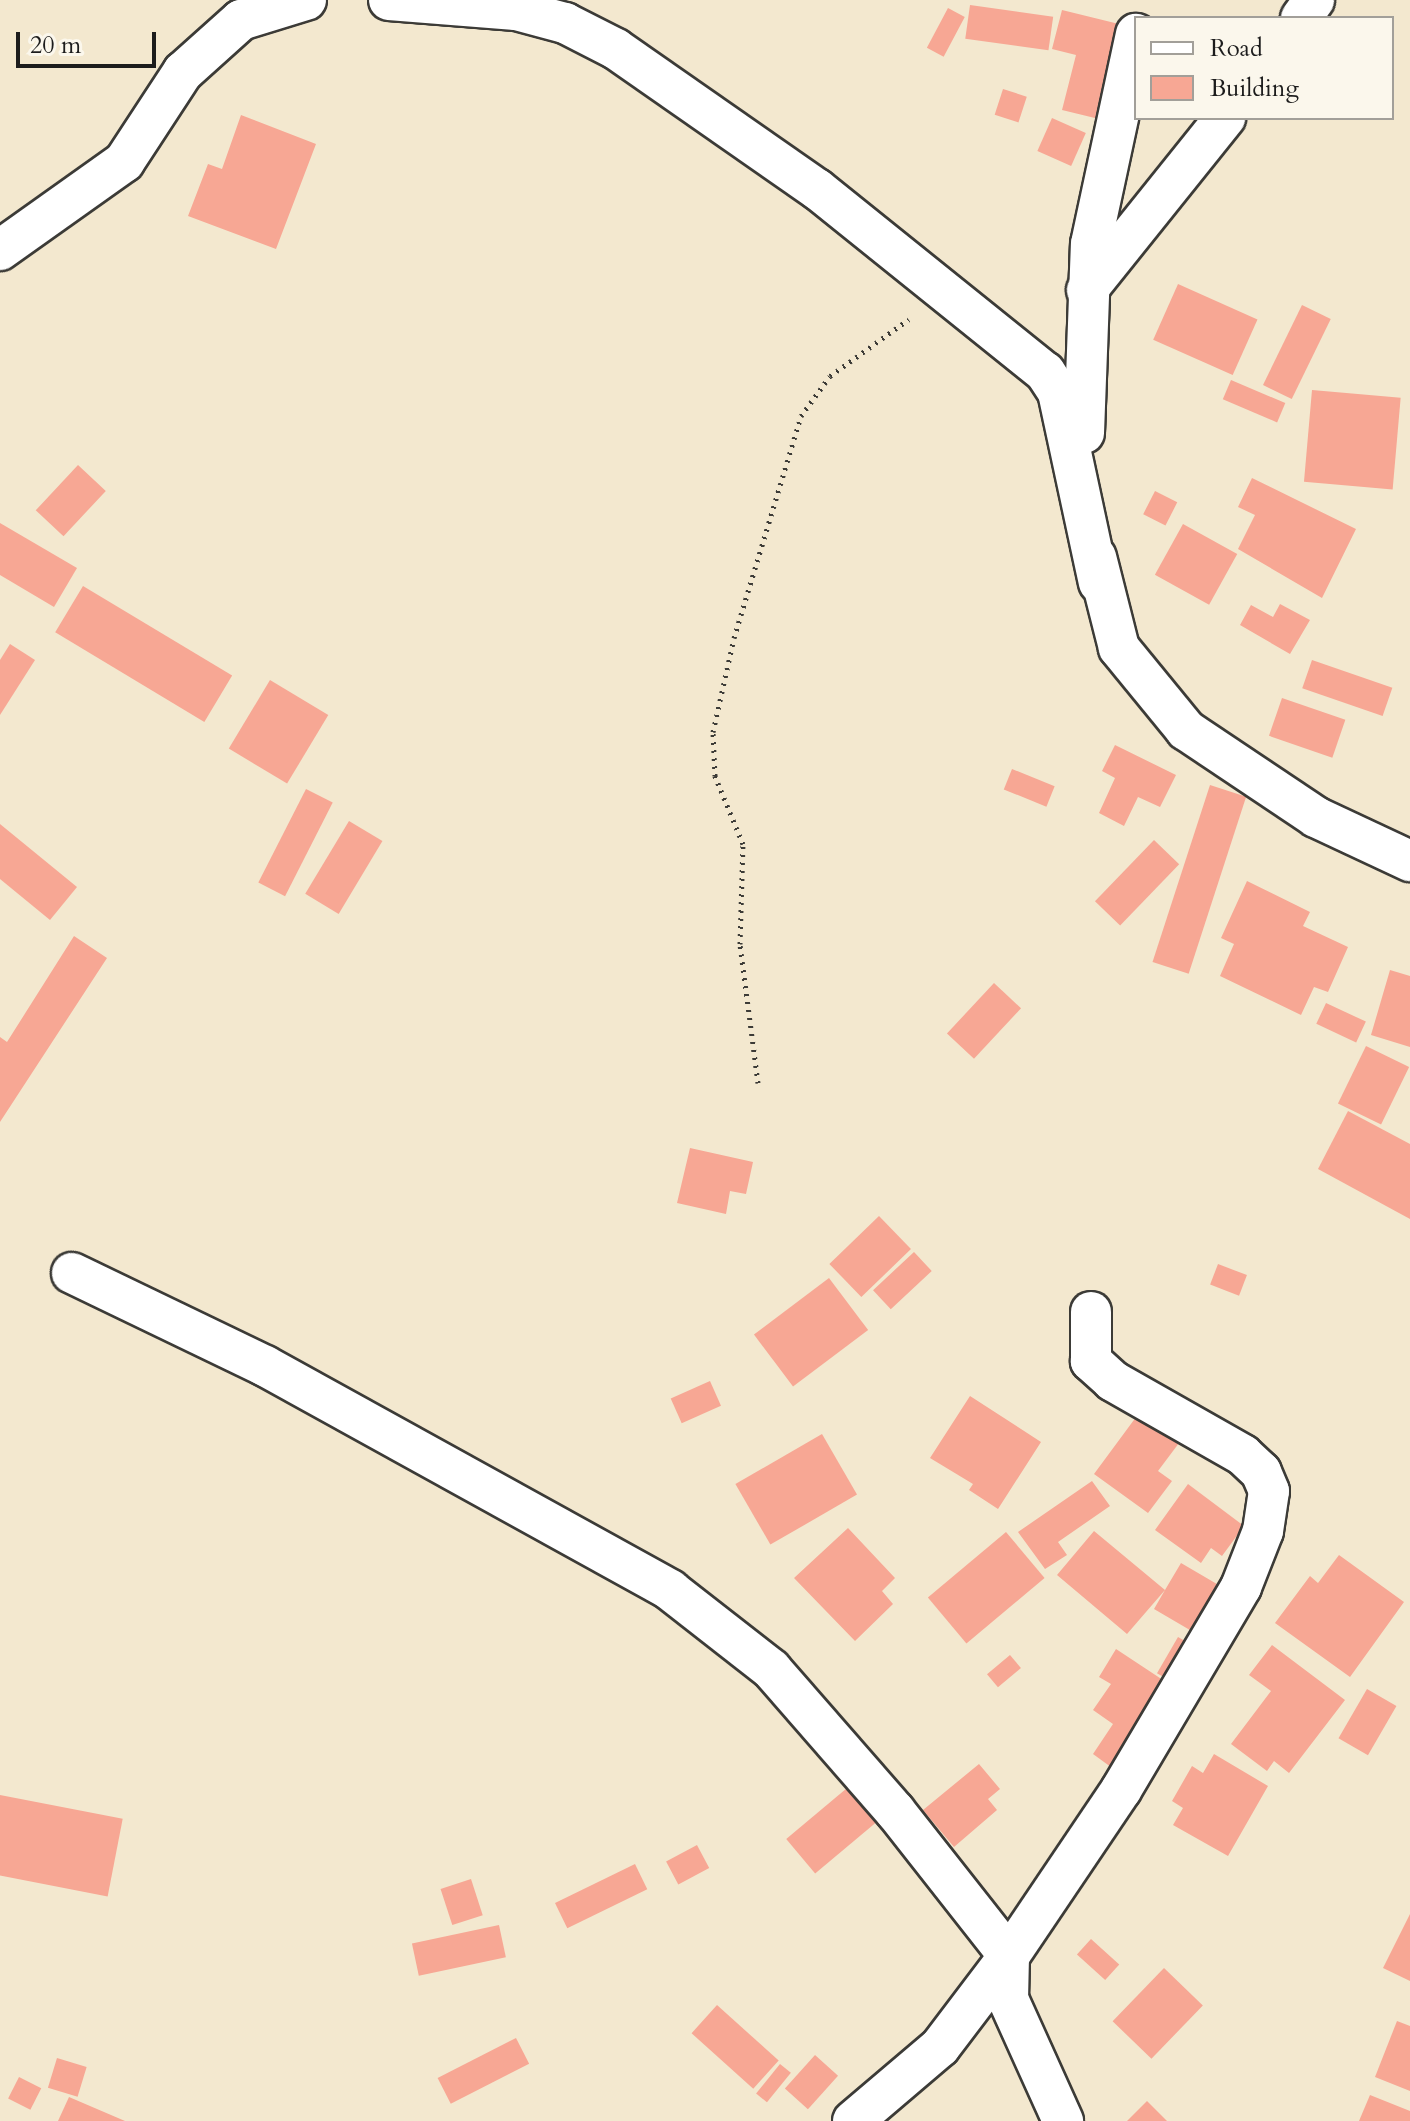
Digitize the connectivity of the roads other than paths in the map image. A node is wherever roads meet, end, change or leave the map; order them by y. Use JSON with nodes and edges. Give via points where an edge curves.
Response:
{"nodes":[{"id":1,"x":306,"y":0,"type":"edge"},
{"id":2,"x":357,"y":0,"type":"edge"},
{"id":3,"x":390,"y":0,"type":"edge"},
{"id":4,"x":1134,"y":43,"type":"edge"},
{"id":5,"x":1223,"y":120,"type":"edge"},
{"id":6,"x":0,"y":250,"type":"edge"},
{"id":7,"x":1087,"y":290,"type":"junction"},
{"id":8,"x":1099,"y":583,"type":"junction"},
{"id":9,"x":1410,"y":861,"type":"edge"},
{"id":10,"x":72,"y":1273,"type":"dead end"},
{"id":11,"x":1091,"y":1312,"type":"dead end"},
{"id":12,"x":1009,"y":1956,"type":"junction"},
{"id":13,"x":853,"y":2121,"type":"edge"},
{"id":14,"x":1063,"y":2121,"type":"edge"}],
"edges":[{"from":1,"to":6,"type":"street","via":[[241,20],[183,72],[124,162]]},
{"from":2,"to":3,"type":"street"},
{"from":3,"to":8,"type":"street","via":[[516,10],[565,23],[616,49],[817,189],[1045,372],[1058,392]]},
{"from":4,"to":7,"type":"street","via":[[1091,244]]},
{"from":5,"to":7,"type":"street"},
{"from":7,"to":8,"type":"street","via":[[1084,430]]},
{"from":8,"to":9,"type":"street","via":[[1119,648],[1186,730],[1316,817]]},
{"from":10,"to":12,"type":"street","via":[[265,1366],[670,1590],[771,1669],[895,1811]]},
{"from":11,"to":12,"type":"street","via":[[1091,1361],[1113,1381],[1243,1455],[1261,1472],[1269,1491],[1263,1531],[1241,1587],[1121,1790]]},
{"from":12,"to":13,"type":"street","via":[[940,2047]]},
{"from":12,"to":14,"type":"street","via":[[1008,1999]]}]}
